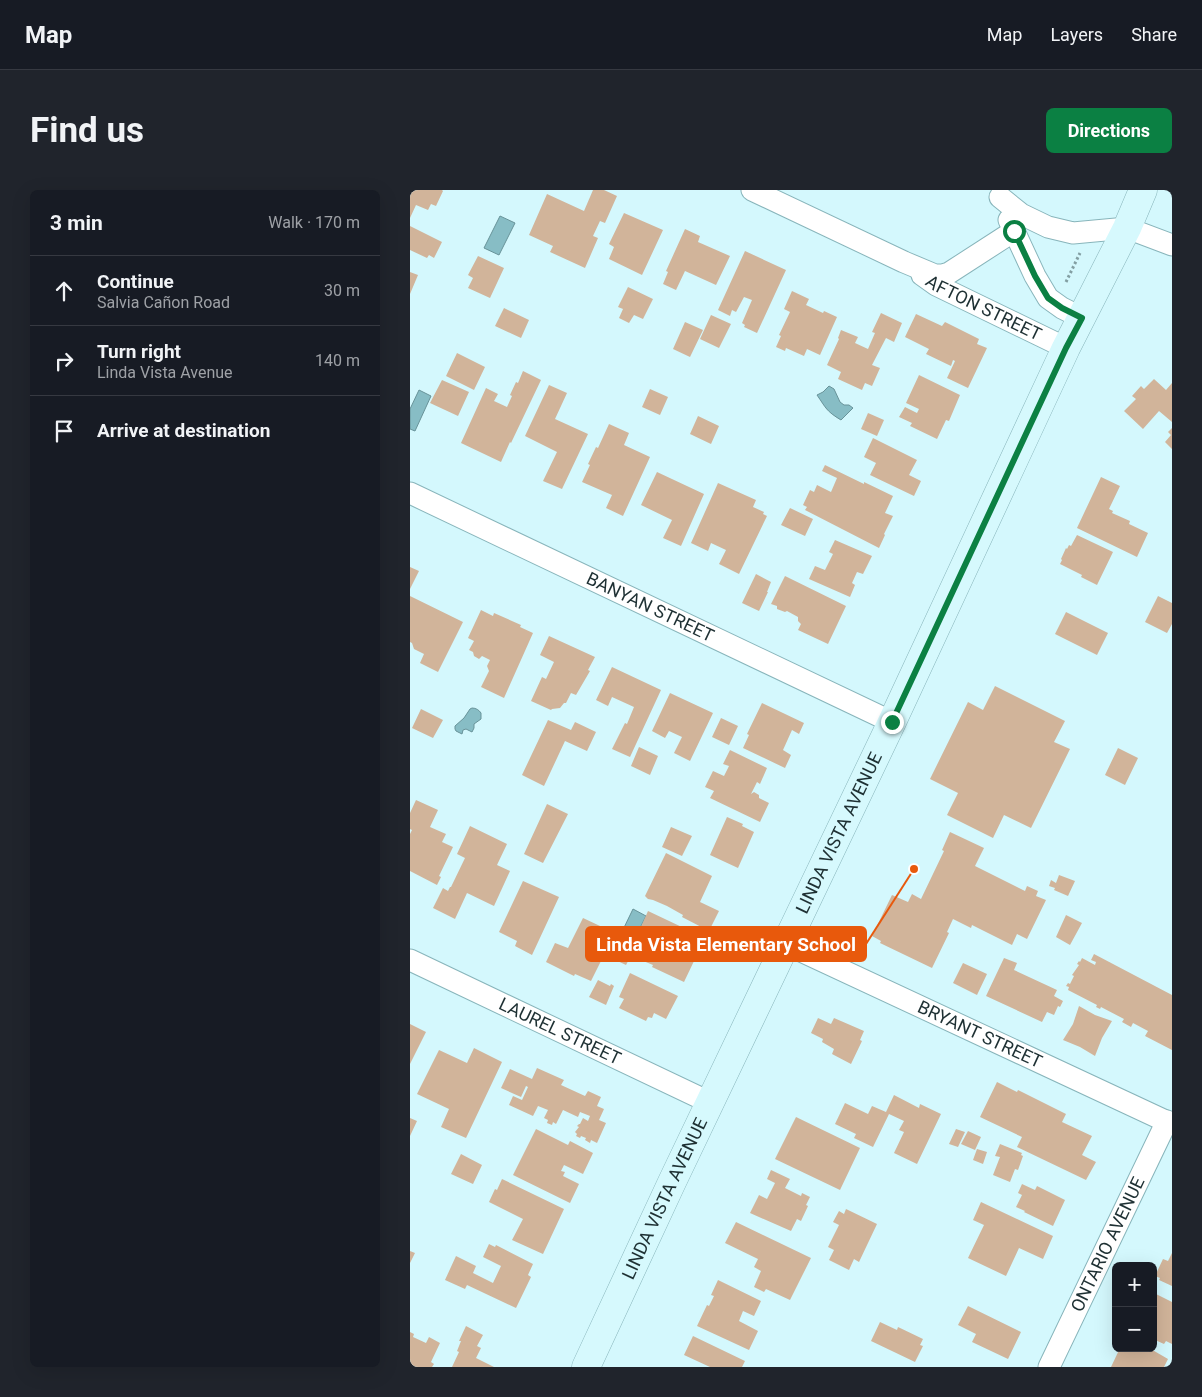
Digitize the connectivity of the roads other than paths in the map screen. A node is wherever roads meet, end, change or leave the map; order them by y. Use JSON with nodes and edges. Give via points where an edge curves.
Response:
{"nodes":[{"id":1,"x":752,"y":190,"type":"edge"},
{"id":2,"x":1143,"y":190,"type":"edge"},
{"id":3,"x":999,"y":194,"type":"edge"},
{"id":4,"x":1126,"y":228,"type":"junction"},
{"id":5,"x":1014,"y":231,"type":"junction"},
{"id":6,"x":1172,"y":244,"type":"edge"},
{"id":7,"x":904,"y":262,"type":"junction"},
{"id":8,"x":1082,"y":318,"type":"junction"},
{"id":9,"x":1066,"y":348,"type":"junction"},
{"id":10,"x":410,"y":493,"type":"edge"},
{"id":11,"x":892,"y":722,"type":"junction"},
{"id":12,"x":786,"y":944,"type":"junction"},
{"id":13,"x":410,"y":960,"type":"edge"},
{"id":14,"x":711,"y":1103,"type":"junction"},
{"id":15,"x":1169,"y":1123,"type":"edge"},
{"id":16,"x":586,"y":1367,"type":"edge"},
{"id":17,"x":1050,"y":1367,"type":"edge"}],
"edges":[{"from":1,"to":7,"type":"street","name":"AFTON STREET"},
{"from":2,"to":4,"type":"main road","name":"LINDA VISTA AVENUE"},
{"from":3,"to":4,"type":"street","via":[[1021,214],[1048,227],[1073,233]]},
{"from":3,"to":5,"type":"street"},
{"from":4,"to":6,"type":"street"},
{"from":4,"to":8,"type":"main road","name":"LINDA VISTA AVENUE"},
{"from":5,"to":7,"type":"street","name":"AFTON STREET","via":[[964,265],[942,275]]},
{"from":5,"to":8,"type":"street","via":[[1048,298]]},
{"from":7,"to":9,"type":"street","name":"AFTON STREET","via":[[936,285]]},
{"from":8,"to":9,"type":"main road","name":"LINDA VISTA AVENUE"},
{"from":9,"to":11,"type":"main road","name":"LINDA VISTA AVENUE"},
{"from":10,"to":11,"type":"street","name":"BANYAN STREET"},
{"from":11,"to":12,"type":"main road","name":"LINDA VISTA AVENUE"},
{"from":12,"to":14,"type":"main road","name":"LINDA VISTA AVENUE"},
{"from":12,"to":15,"type":"street","name":"BRYANT STREET"},
{"from":13,"to":14,"type":"street","name":"LAUREL STREET"},
{"from":14,"to":16,"type":"main road","name":"LINDA VISTA AVENUE"},
{"from":15,"to":17,"type":"street","name":"ONTARIO AVENUE"}]}
